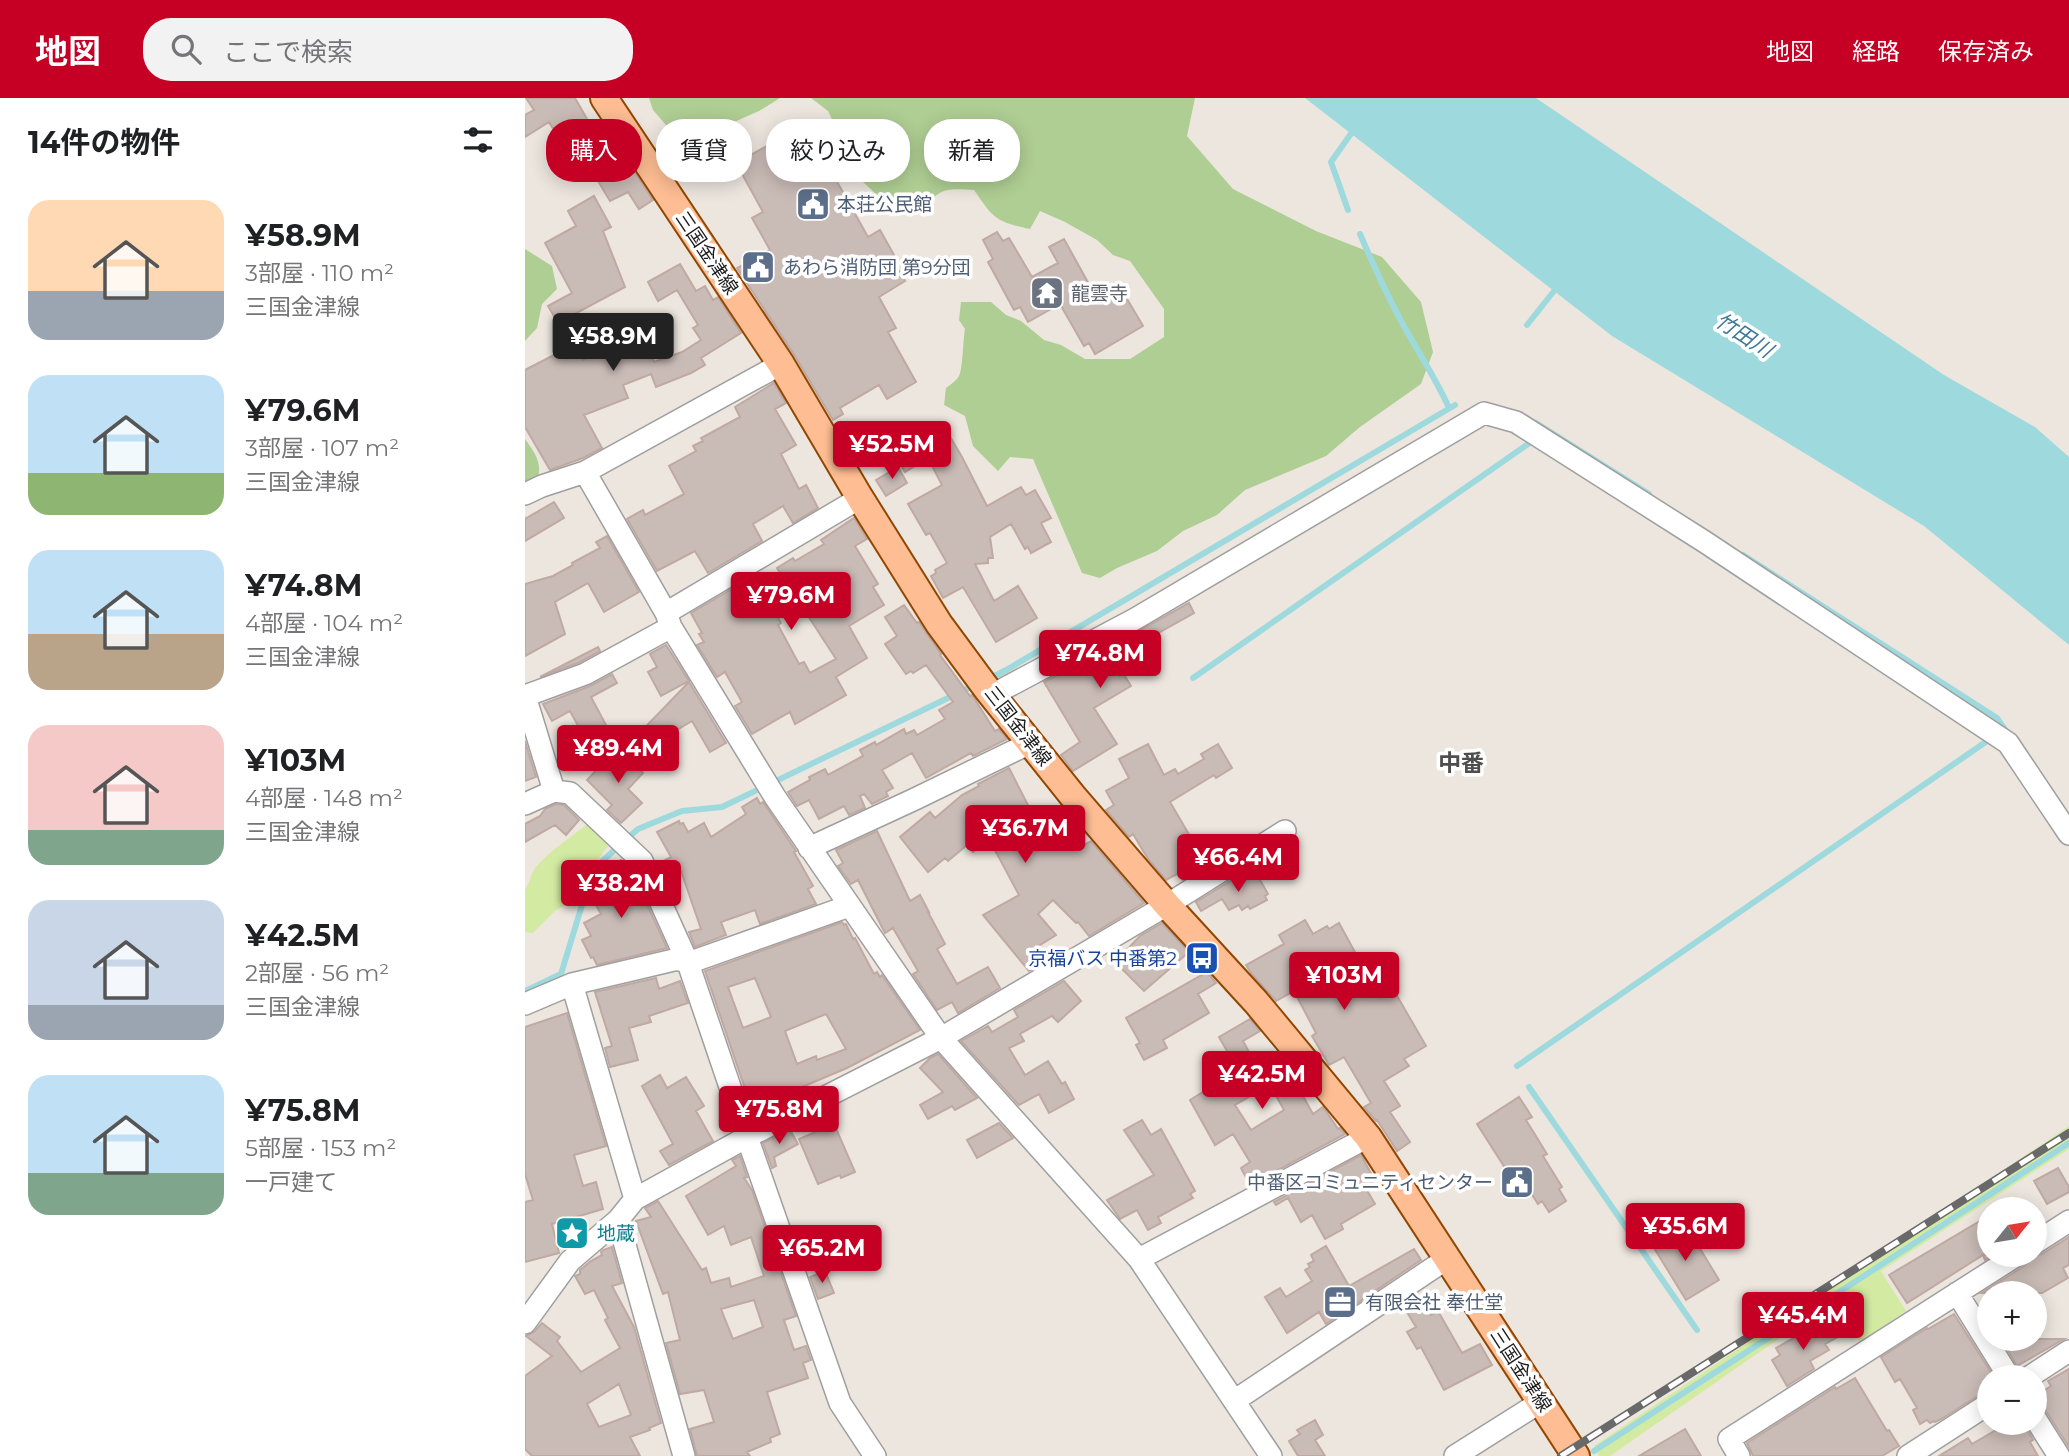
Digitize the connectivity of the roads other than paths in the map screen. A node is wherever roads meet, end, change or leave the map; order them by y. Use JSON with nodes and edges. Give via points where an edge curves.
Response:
{"nodes":[{"id":1,"x":604,"y":98,"type":"edge"},
{"id":2,"x":781,"y":364,"type":"junction"},
{"id":3,"x":585,"y":472,"type":"junction"},
{"id":4,"x":525,"y":495,"type":"edge"},
{"id":5,"x":860,"y":498,"type":"junction"},
{"id":6,"x":668,"y":620,"type":"junction"},
{"id":7,"x":986,"y":686,"type":"junction"},
{"id":8,"x":525,"y":696,"type":"edge"},
{"id":9,"x":1030,"y":743,"type":"junction"},
{"id":10,"x":555,"y":792,"type":"junction"},
{"id":11,"x":525,"y":804,"type":"edge"},
{"id":12,"x":1285,"y":831,"type":"dead end"},
{"id":13,"x":2069,"y":834,"type":"edge"},
{"id":14,"x":809,"y":848,"type":"junction"},
{"id":15,"x":1167,"y":905,"type":"junction"},
{"id":16,"x":849,"y":906,"type":"junction"},
{"id":17,"x":688,"y":963,"type":"junction"},
{"id":18,"x":572,"y":984,"type":"junction"},
{"id":19,"x":525,"y":1004,"type":"edge"},
{"id":20,"x":941,"y":1038,"type":"junction"},
{"id":21,"x":1368,"y":1137,"type":"junction"},
{"id":22,"x":747,"y":1138,"type":"junction"},
{"id":23,"x":635,"y":1199,"type":"junction"},
{"id":24,"x":618,"y":1220,"type":"junction"},
{"id":25,"x":2069,"y":1221,"type":"edge"},
{"id":26,"x":2047,"y":1235,"type":"edge"},
{"id":27,"x":1448,"y":1258,"type":"junction"},
{"id":28,"x":1139,"y":1259,"type":"junction"},
{"id":29,"x":1998,"y":1267,"type":"edge"},
{"id":30,"x":1957,"y":1293,"type":"junction"},
{"id":31,"x":525,"y":1323,"type":"edge"},
{"id":32,"x":2069,"y":1351,"type":"edge"},
{"id":33,"x":2002,"y":1365,"type":"edge"},
{"id":34,"x":2047,"y":1365,"type":"edge"},
{"id":35,"x":1234,"y":1401,"type":"junction"},
{"id":36,"x":1542,"y":1401,"type":"junction"},
{"id":37,"x":1977,"y":1411,"type":"edge"},
{"id":38,"x":2045,"y":1435,"type":"edge"},
{"id":39,"x":684,"y":1456,"type":"edge"},
{"id":40,"x":875,"y":1456,"type":"edge"},
{"id":41,"x":1271,"y":1456,"type":"edge"},
{"id":42,"x":1455,"y":1456,"type":"edge"},
{"id":43,"x":1576,"y":1456,"type":"edge"},
{"id":44,"x":1739,"y":1456,"type":"edge"},
{"id":45,"x":1908,"y":1456,"type":"edge"},
{"id":46,"x":2059,"y":1456,"type":"edge"}],
"edges":[{"from":1,"to":2,"type":"main road","name":"三国金津線"},
{"from":2,"to":3,"type":"street"},
{"from":2,"to":5,"type":"main road","name":"三国金津線"},
{"from":3,"to":4,"type":"street"},
{"from":3,"to":6,"type":"street"},
{"from":5,"to":6,"type":"street"},
{"from":5,"to":7,"type":"main road","name":"三国金津線","via":[[939,624]]},
{"from":6,"to":8,"type":"street","via":[[586,674]]},
{"from":6,"to":14,"type":"street"},
{"from":7,"to":9,"type":"main road","name":"三国金津線"},
{"from":7,"to":13,"type":"street","via":[[1135,619],[1484,414],[1516,422],[2008,743]]},
{"from":8,"to":10,"type":"street"},
{"from":9,"to":14,"type":"street"},
{"from":9,"to":15,"type":"main road","name":"三国金津線"},
{"from":10,"to":11,"type":"street"},
{"from":10,"to":17,"type":"street","via":[[570,793],[642,861]]},
{"from":12,"to":15,"type":"street"},
{"from":14,"to":16,"type":"street"},
{"from":15,"to":20,"type":"street"},
{"from":15,"to":21,"type":"main road","name":"三国金津線","via":[[1256,1002]]},
{"from":16,"to":17,"type":"street"},
{"from":16,"to":20,"type":"street"},
{"from":17,"to":18,"type":"street","via":[[678,960]]},
{"from":17,"to":22,"type":"street"},
{"from":18,"to":19,"type":"street"},
{"from":18,"to":23,"type":"street"},
{"from":20,"to":22,"type":"street"},
{"from":20,"to":28,"type":"street"},
{"from":21,"to":27,"type":"main road","name":"三国金津線"},
{"from":21,"to":28,"type":"street"},
{"from":22,"to":23,"type":"street"},
{"from":22,"to":40,"type":"street","via":[[840,1403]]},
{"from":23,"to":24,"type":"street"},
{"from":24,"to":31,"type":"street","via":[[571,1261]]},
{"from":24,"to":39,"type":"street"},
{"from":25,"to":26,"type":"street"},
{"from":27,"to":35,"type":"street"},
{"from":27,"to":36,"type":"main road","name":"三国金津線"},
{"from":28,"to":35,"type":"street"},
{"from":29,"to":30,"type":"street"},
{"from":30,"to":33,"type":"street"},
{"from":30,"to":44,"type":"street","via":[[1729,1439]]},
{"from":32,"to":34,"type":"street"},
{"from":35,"to":41,"type":"street"},
{"from":36,"to":42,"type":"street"},
{"from":36,"to":43,"type":"main road","name":"三国金津線"},
{"from":37,"to":45,"type":"street"},
{"from":38,"to":46,"type":"street"}]}
